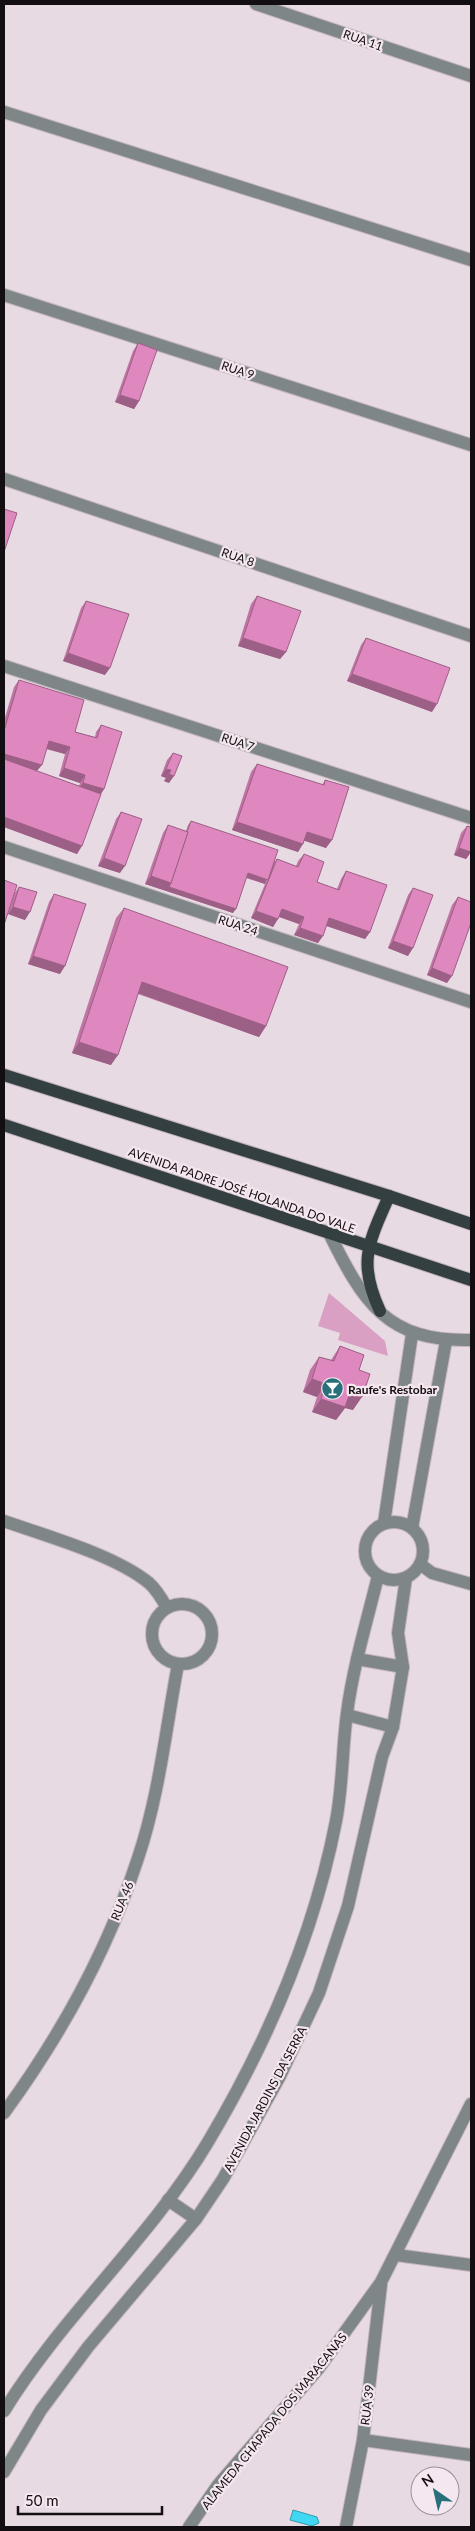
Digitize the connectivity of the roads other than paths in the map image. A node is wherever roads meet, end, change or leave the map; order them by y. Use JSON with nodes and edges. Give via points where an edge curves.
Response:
{"nodes":[{"id":1,"x":256,"y":4,"type":"edge"},
{"id":2,"x":471,"y":76,"type":"edge"},
{"id":3,"x":4,"y":112,"type":"edge"},
{"id":4,"x":471,"y":260,"type":"edge"},
{"id":5,"x":4,"y":295,"type":"edge"},
{"id":6,"x":471,"y":445,"type":"edge"},
{"id":7,"x":4,"y":478,"type":"edge"},
{"id":8,"x":471,"y":636,"type":"edge"},
{"id":9,"x":4,"y":666,"type":"edge"},
{"id":10,"x":471,"y":818,"type":"edge"},
{"id":11,"x":4,"y":847,"type":"edge"},
{"id":12,"x":471,"y":1002,"type":"edge"},
{"id":13,"x":4,"y":1075,"type":"edge"},
{"id":14,"x":4,"y":1125,"type":"edge"},
{"id":15,"x":389,"y":1196,"type":"junction"},
{"id":16,"x":471,"y":1224,"type":"edge"},
{"id":17,"x":329,"y":1233,"type":"junction"},
{"id":18,"x":369,"y":1247,"type":"junction"},
{"id":19,"x":471,"y":1280,"type":"edge"},
{"id":20,"x":380,"y":1311,"type":"junction"},
{"id":21,"x":412,"y":1334,"type":"junction"},
{"id":22,"x":446,"y":1340,"type":"junction"},
{"id":23,"x":471,"y":1340,"type":"edge"},
{"id":24,"x":4,"y":1521,"type":"edge"},
{"id":25,"x":384,"y":1523,"type":"junction"},
{"id":26,"x":412,"y":1528,"type":"junction"},
{"id":27,"x":420,"y":1564,"type":"junction"},
{"id":28,"x":378,"y":1576,"type":"junction"},
{"id":29,"x":406,"y":1578,"type":"junction"},
{"id":30,"x":471,"y":1584,"type":"edge"},
{"id":31,"x":167,"y":1608,"type":"junction"},
{"id":32,"x":357,"y":1659,"type":"junction"},
{"id":33,"x":178,"y":1664,"type":"junction"},
{"id":34,"x":403,"y":1667,"type":"junction"},
{"id":35,"x":347,"y":1715,"type":"junction"},
{"id":36,"x":393,"y":1726,"type":"junction"},
{"id":37,"x":471,"y":2104,"type":"edge"},
{"id":38,"x":4,"y":2113,"type":"edge"},
{"id":39,"x":168,"y":2200,"type":"junction"},
{"id":40,"x":196,"y":2219,"type":"junction"},
{"id":41,"x":396,"y":2255,"type":"junction"},
{"id":42,"x":471,"y":2265,"type":"edge"},
{"id":43,"x":381,"y":2282,"type":"junction"},
{"id":44,"x":4,"y":2411,"type":"edge"},
{"id":45,"x":363,"y":2440,"type":"junction"},
{"id":46,"x":471,"y":2455,"type":"edge"},
{"id":47,"x":4,"y":2472,"type":"edge"},
{"id":48,"x":189,"y":2527,"type":"edge"},
{"id":49,"x":346,"y":2527,"type":"edge"}],
"edges":[{"from":1,"to":2,"type":"street","name":"RUA 11"},
{"from":3,"to":4,"type":"street"},
{"from":5,"to":6,"type":"street","name":"RUA 9"},
{"from":7,"to":8,"type":"street","name":"RUA 8"},
{"from":9,"to":10,"type":"street","name":"RUA 7"},
{"from":11,"to":12,"type":"street","name":"RUA 24"},
{"from":13,"to":15,"type":"main road"},
{"from":14,"to":17,"type":"main road","name":"AVENIDA PADRE JOSÉ HOLANDA DO VALE"},
{"from":15,"to":16,"type":"main road"},
{"from":15,"to":18,"type":"main road"},
{"from":17,"to":18,"type":"main road","name":"AVENIDA PADRE JOSÉ HOLANDA DO VALE"},
{"from":17,"to":20,"type":"street","via":[[356,1285]]},
{"from":18,"to":19,"type":"main road","name":"AVENIDA PADRE JOSÉ HOLANDA DO VALE"},
{"from":18,"to":20,"type":"main road","via":[[367,1278]]},
{"from":20,"to":21,"type":"street"},
{"from":21,"to":22,"type":"street"},
{"from":21,"to":25,"type":"street"},
{"from":22,"to":23,"type":"street"},
{"from":22,"to":26,"type":"street"},
{"from":24,"to":31,"type":"street","via":[[84,1549],[137,1575],[150,1584]]},
{"from":25,"to":26,"type":"street","via":[[404,1523]]},
{"from":25,"to":28,"type":"street","via":[[365,1543],[366,1562]]},
{"from":26,"to":27,"type":"street","via":[[423,1544]]},
{"from":27,"to":29,"type":"street"},
{"from":27,"to":30,"type":"street","via":[[432,1573]]},
{"from":28,"to":29,"type":"street","via":[[387,1580]]},
{"from":28,"to":32,"type":"street"},
{"from":29,"to":34,"type":"street","name":"AVENIDA JARDINS DA SERRA","via":[[398,1633]]},
{"from":31,"to":33,"type":"street","via":[[156,1619],[152,1638],[160,1656]]},
{"from":31,"to":33,"type":"street","via":[[191,1606],[200,1610],[211,1626],[210,1646],[205,1654],[197,1660]]},
{"from":32,"to":34,"type":"street"},
{"from":32,"to":35,"type":"street"},
{"from":33,"to":38,"type":"street","name":"RUA 46","via":[[139,1857],[97,1960],[64,2023]]},
{"from":34,"to":36,"type":"street","name":"AVENIDA JARDINS DA SERRA"},
{"from":35,"to":36,"type":"street"},
{"from":35,"to":39,"type":"street","via":[[336,1821],[317,1898],[293,1968],[266,2036],[207,2143]]},
{"from":36,"to":40,"type":"street","name":"AVENIDA JARDINS DA SERRA","via":[[382,1757],[348,1906],[319,1993],[280,2076],[223,2179]]},
{"from":37,"to":41,"type":"street","name":"ALAMEDA CHAPADA DOS MARACANAS"},
{"from":39,"to":40,"type":"street"},
{"from":39,"to":44,"type":"street","via":[[46,2349]]},
{"from":40,"to":47,"type":"street","name":"AVENIDA JARDINS DA SERRA","via":[[88,2347],[41,2410]]},
{"from":41,"to":42,"type":"street"},
{"from":41,"to":43,"type":"street","name":"ALAMEDA CHAPADA DOS MARACANAS"},
{"from":43,"to":45,"type":"street","name":"RUA 39"},
{"from":43,"to":48,"type":"street","name":"ALAMEDA CHAPADA DOS MARACANAS","via":[[319,2368],[218,2486]]},
{"from":45,"to":46,"type":"street"},
{"from":45,"to":49,"type":"street","name":"RUA 39"}]}
